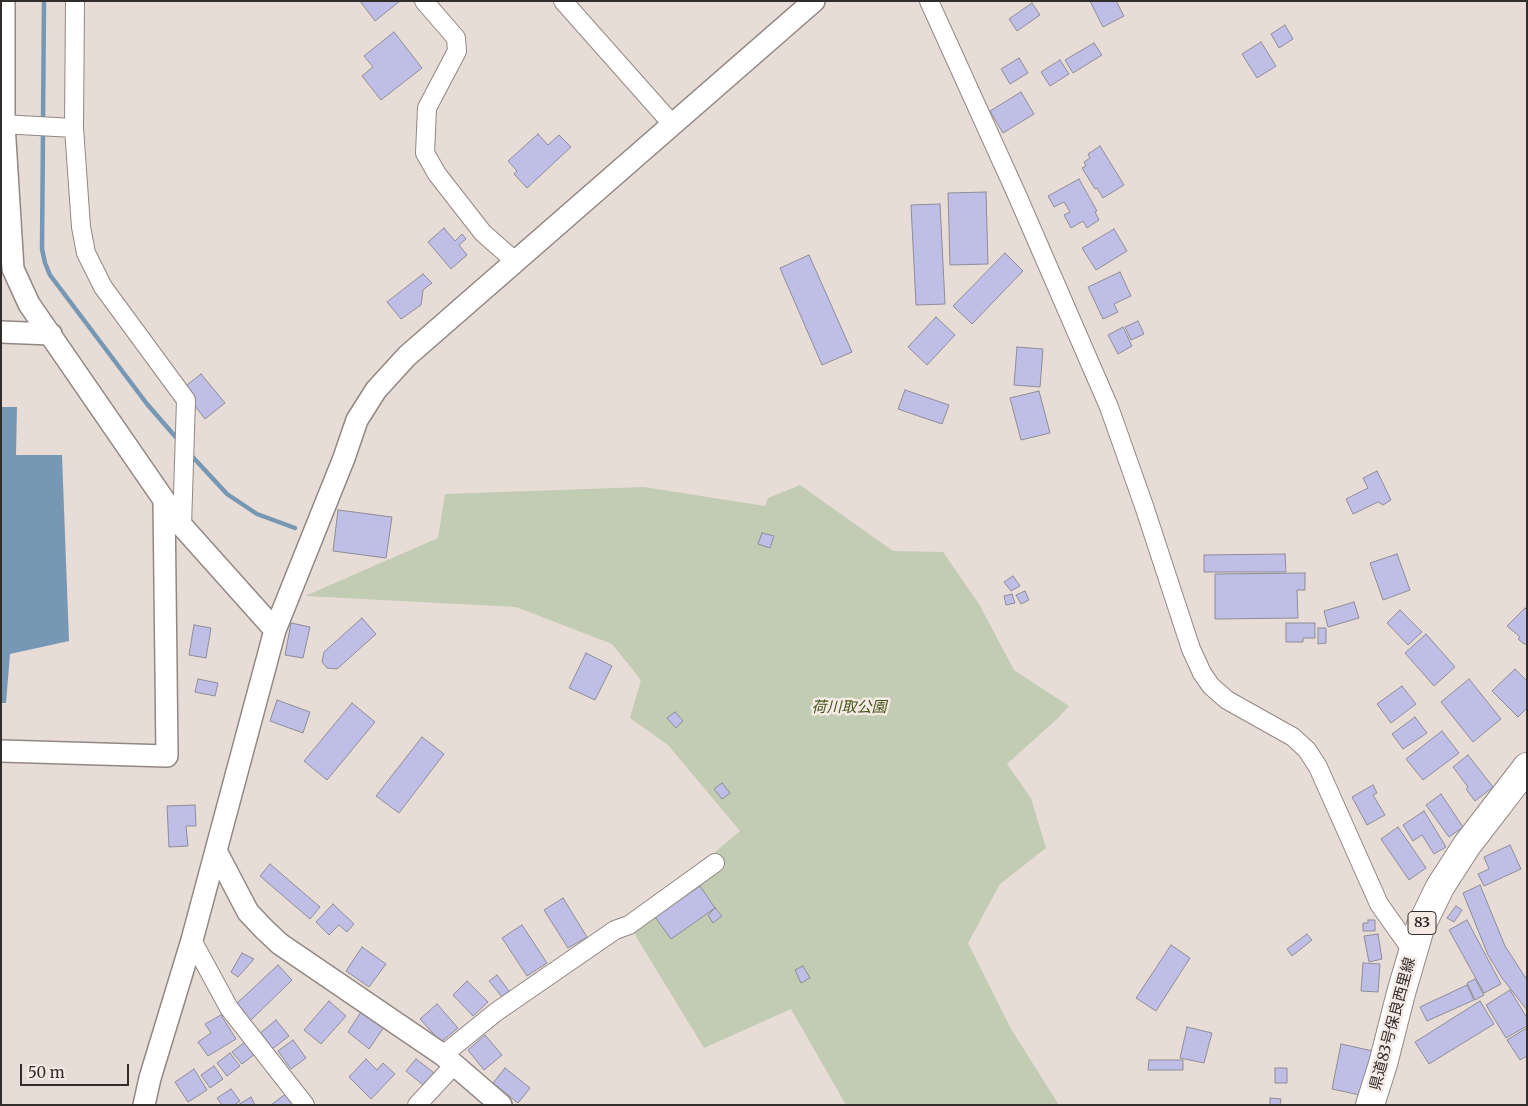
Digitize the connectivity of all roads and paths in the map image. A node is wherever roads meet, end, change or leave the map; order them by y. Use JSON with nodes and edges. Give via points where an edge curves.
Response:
{"nodes":[{"id":1,"x":4,"y":1,"type":"edge"},
{"id":2,"x":76,"y":1,"type":"edge"},
{"id":3,"x":424,"y":1,"type":"edge"},
{"id":4,"x":563,"y":1,"type":"edge"},
{"id":5,"x":814,"y":1,"type":"edge"},
{"id":6,"x":930,"y":1,"type":"edge"},
{"id":7,"x":8,"y":124,"type":"edge"},
{"id":8,"x":673,"y":125,"type":"junction"},
{"id":9,"x":74,"y":128,"type":"junction"},
{"id":10,"x":516,"y":262,"type":"junction"},
{"id":11,"x":1,"y":332,"type":"edge"},
{"id":12,"x":52,"y":334,"type":"junction"},
{"id":13,"x":164,"y":500,"type":"junction"},
{"id":14,"x":182,"y":526,"type":"junction"},
{"id":15,"x":275,"y":630,"type":"junction"},
{"id":16,"x":1,"y":751,"type":"edge"},
{"id":17,"x":1527,"y":767,"type":"edge"},
{"id":18,"x":216,"y":851,"type":"junction"},
{"id":19,"x":716,"y":863,"type":"dead end"},
{"id":20,"x":192,"y":940,"type":"junction"},
{"id":21,"x":1413,"y":952,"type":"junction"},
{"id":22,"x":449,"y":1060,"type":"junction"},
{"id":23,"x":144,"y":1105,"type":"edge"},
{"id":24,"x":305,"y":1105,"type":"edge"},
{"id":25,"x":417,"y":1105,"type":"edge"},
{"id":26,"x":501,"y":1105,"type":"edge"},
{"id":27,"x":1370,"y":1105,"type":"edge"}],
"edges":[{"from":1,"to":7,"type":"street"},
{"from":2,"to":9,"type":"street"},
{"from":3,"to":10,"type":"street","via":[[456,38],[457,50],[427,108],[425,153],[437,174],[483,233]]},
{"from":4,"to":8,"type":"street"},
{"from":5,"to":8,"type":"street"},
{"from":6,"to":21,"type":"street","via":[[1109,407],[1190,649],[1202,673],[1227,700],[1293,737],[1306,750],[1318,767],[1379,904]]},
{"from":7,"to":9,"type":"street"},
{"from":7,"to":12,"type":"street","via":[[13,269],[29,304]]},
{"from":8,"to":10,"type":"street"},
{"from":9,"to":14,"type":"street","via":[[86,253],[102,287],[186,400]]},
{"from":10,"to":15,"type":"street","via":[[407,356],[376,390],[357,420]]},
{"from":11,"to":12,"type":"street"},
{"from":12,"to":13,"type":"street"},
{"from":13,"to":14,"type":"street"},
{"from":13,"to":16,"type":"street","via":[[167,756]]},
{"from":14,"to":15,"type":"street"},
{"from":15,"to":18,"type":"street"},
{"from":17,"to":21,"type":"main road","name":"県道83号保良西里線","number":"83","via":[[1489,815],[1440,887],[1420,928]]},
{"from":18,"to":20,"type":"street"},
{"from":18,"to":22,"type":"street","via":[[248,912],[280,944]]},
{"from":19,"to":22,"type":"street","via":[[629,925],[615,930],[496,1012]]},
{"from":20,"to":23,"type":"street"},
{"from":20,"to":24,"type":"street","via":[[229,1008]]},
{"from":21,"to":27,"type":"main road","name":"県道83号保良西里線","number":"83"},
{"from":22,"to":25,"type":"street"},
{"from":22,"to":26,"type":"street"}]}
